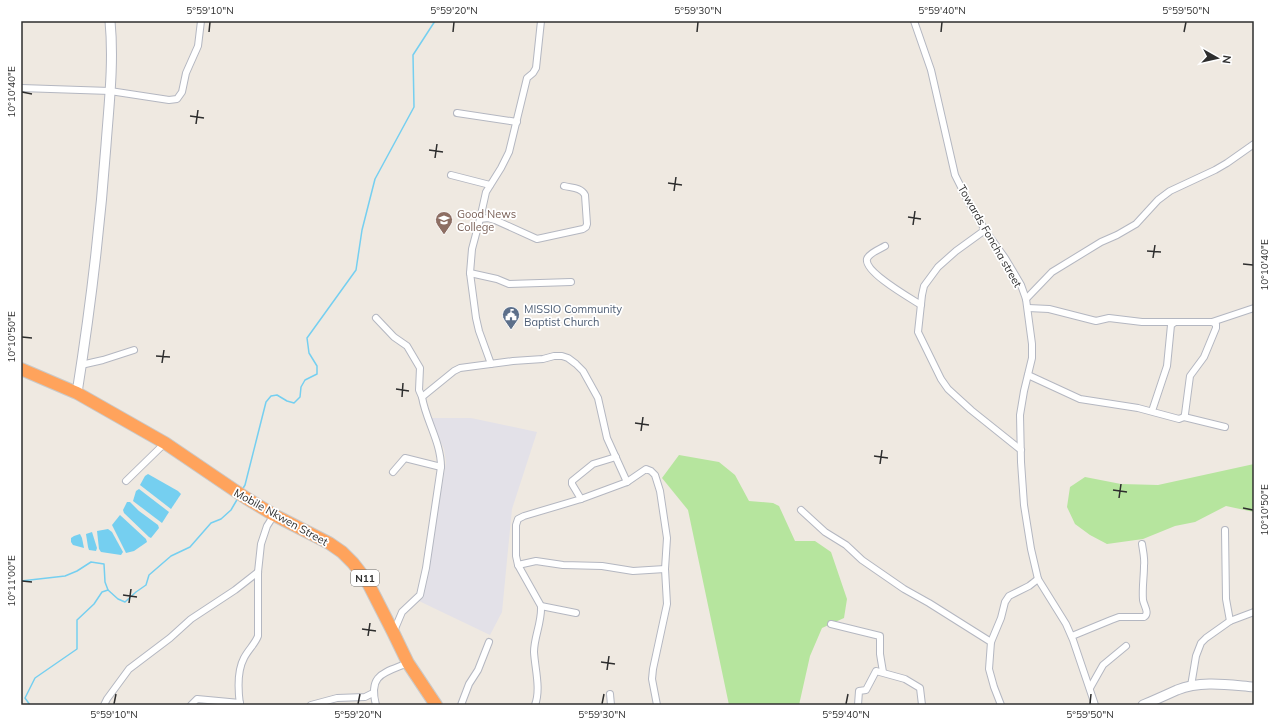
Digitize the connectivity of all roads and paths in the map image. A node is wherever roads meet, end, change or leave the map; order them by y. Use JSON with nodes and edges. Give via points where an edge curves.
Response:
{"nodes":[{"id":1,"x":110,"y":21,"type":"edge"},
{"id":2,"x":201,"y":21,"type":"edge"},
{"id":3,"x":541,"y":21,"type":"edge"},
{"id":4,"x":914,"y":21,"type":"edge"},
{"id":5,"x":21,"y":88,"type":"edge"},
{"id":6,"x":110,"y":91,"type":"junction"},
{"id":7,"x":457,"y":112,"type":"dead end"},
{"id":8,"x":517,"y":122,"type":"junction"},
{"id":9,"x":1254,"y":144,"type":"edge"},
{"id":10,"x":451,"y":175,"type":"dead end"},
{"id":11,"x":490,"y":185,"type":"junction"},
{"id":12,"x":564,"y":186,"type":"dead end"},
{"id":13,"x":480,"y":219,"type":"junction"},
{"id":14,"x":985,"y":230,"type":"junction"},
{"id":15,"x":885,"y":246,"type":"dead end"},
{"id":16,"x":470,"y":274,"type":"junction"},
{"id":17,"x":571,"y":282,"type":"dead end"},
{"id":18,"x":1026,"y":299,"type":"junction"},
{"id":19,"x":921,"y":305,"type":"junction"},
{"id":20,"x":1028,"y":308,"type":"junction"},
{"id":21,"x":1254,"y":308,"type":"edge"},
{"id":22,"x":376,"y":318,"type":"dead end"},
{"id":23,"x":1175,"y":322,"type":"junction"},
{"id":24,"x":1212,"y":322,"type":"junction"},
{"id":25,"x":134,"y":350,"type":"dead end"},
{"id":26,"x":491,"y":364,"type":"junction"},
{"id":27,"x":81,"y":365,"type":"junction"},
{"id":28,"x":21,"y":371,"type":"edge"},
{"id":29,"x":1028,"y":375,"type":"junction"},
{"id":30,"x":77,"y":393,"type":"junction"},
{"id":31,"x":422,"y":397,"type":"junction"},
{"id":32,"x":1152,"y":411,"type":"junction"},
{"id":33,"x":1184,"y":417,"type":"junction"},
{"id":34,"x":1225,"y":427,"type":"dead end"},
{"id":35,"x":165,"y":444,"type":"junction"},
{"id":36,"x":1021,"y":450,"type":"junction"},
{"id":37,"x":616,"y":457,"type":"junction"},
{"id":38,"x":442,"y":467,"type":"junction"},
{"id":39,"x":393,"y":472,"type":"dead end"},
{"id":40,"x":126,"y":481,"type":"dead end"},
{"id":41,"x":627,"y":482,"type":"junction"},
{"id":42,"x":581,"y":500,"type":"junction"},
{"id":43,"x":801,"y":510,"type":"dead end"},
{"id":44,"x":274,"y":515,"type":"junction"},
{"id":45,"x":1225,"y":530,"type":"dead end"},
{"id":46,"x":1142,"y":544,"type":"dead end"},
{"id":47,"x":518,"y":565,"type":"junction"},
{"id":48,"x":665,"y":569,"type":"junction"},
{"id":49,"x":258,"y":572,"type":"junction"},
{"id":50,"x":1038,"y":579,"type":"junction"},
{"id":51,"x":541,"y":606,"type":"junction"},
{"id":52,"x":1254,"y":612,"type":"edge"},
{"id":53,"x":576,"y":613,"type":"dead end"},
{"id":54,"x":1230,"y":621,"type":"junction"},
{"id":55,"x":831,"y":624,"type":"dead end"},
{"id":56,"x":394,"y":632,"type":"junction"},
{"id":57,"x":1072,"y":636,"type":"junction"},
{"id":58,"x":489,"y":642,"type":"dead end"},
{"id":59,"x":991,"y":642,"type":"junction"},
{"id":60,"x":1126,"y":646,"type":"dead end"},
{"id":61,"x":408,"y":663,"type":"junction"},
{"id":62,"x":883,"y":672,"type":"junction"},
{"id":63,"x":1191,"y":686,"type":"junction"},
{"id":64,"x":1254,"y":687,"type":"edge"},
{"id":65,"x":1090,"y":688,"type":"junction"},
{"id":66,"x":373,"y":693,"type":"junction"},
{"id":67,"x":610,"y":694,"type":"dead end"},
{"id":68,"x":240,"y":704,"type":"edge"},
{"id":69,"x":1147,"y":704,"type":"edge"},
{"id":70,"x":104,"y":705,"type":"edge"},
{"id":71,"x":191,"y":705,"type":"edge"},
{"id":72,"x":311,"y":705,"type":"edge"},
{"id":73,"x":376,"y":705,"type":"edge"},
{"id":74,"x":436,"y":705,"type":"edge"},
{"id":75,"x":461,"y":705,"type":"edge"},
{"id":76,"x":535,"y":705,"type":"edge"},
{"id":77,"x":611,"y":705,"type":"edge"},
{"id":78,"x":656,"y":705,"type":"edge"},
{"id":79,"x":858,"y":705,"type":"edge"},
{"id":80,"x":922,"y":705,"type":"edge"},
{"id":81,"x":1001,"y":705,"type":"edge"},
{"id":82,"x":1095,"y":705,"type":"edge"}],
"edges":[{"from":1,"to":6,"type":"street"},
{"from":2,"to":6,"type":"street","via":[[198,46],[186,73],[182,92],[177,98],[169,100]]},
{"from":3,"to":8,"type":"street","via":[[536,68],[528,78]]},
{"from":4,"to":14,"type":"street","name":"Towards Foncha street","via":[[931,70],[955,175]]},
{"from":5,"to":6,"type":"street"},
{"from":6,"to":27,"type":"street","via":[[97,256]]},
{"from":7,"to":8,"type":"street"},
{"from":8,"to":11,"type":"street","via":[[507,158]]},
{"from":9,"to":18,"type":"street","via":[[1221,167],[1158,200],[1136,224],[1052,272]]},
{"from":10,"to":11,"type":"street"},
{"from":11,"to":13,"type":"street"},
{"from":12,"to":13,"type":"street","via":[[580,189],[585,194],[587,224],[583,229],[537,239],[495,220]]},
{"from":13,"to":16,"type":"street","via":[[472,249]]},
{"from":14,"to":18,"type":"street","name":"Towards Foncha street","via":[[1011,268]]},
{"from":14,"to":19,"type":"street","via":[[938,267],[924,286]]},
{"from":15,"to":19,"type":"street","via":[[868,256],[868,265],[888,284]]},
{"from":16,"to":17,"type":"street","via":[[509,284]]},
{"from":16,"to":26,"type":"street","via":[[478,331]]},
{"from":18,"to":20,"type":"street","name":"Towards Foncha street"},
{"from":19,"to":36,"type":"street","via":[[918,332],[941,379],[971,410]]},
{"from":20,"to":23,"type":"street","via":[[1049,309],[1096,321],[1108,318]]},
{"from":20,"to":29,"type":"street","name":"Towards Foncha street","via":[[1032,358]]},
{"from":21,"to":24,"type":"street"},
{"from":22,"to":31,"type":"street","via":[[394,337],[407,346],[420,368],[419,390]]},
{"from":23,"to":24,"type":"street"},
{"from":23,"to":32,"type":"street","via":[[1170,328],[1164,376]]},
{"from":24,"to":33,"type":"street","via":[[1216,324],[1216,328],[1204,357],[1190,376]]},
{"from":25,"to":27,"type":"street"},
{"from":26,"to":31,"type":"street","via":[[460,368]]},
{"from":26,"to":37,"type":"street","via":[[562,356],[568,358],[576,364],[598,398],[607,438]]},
{"from":27,"to":30,"type":"street"},
{"from":28,"to":30,"type":"highway","name":"Mobile Nkwen Street","number":"N11"},
{"from":29,"to":32,"type":"street","via":[[1080,399]]},
{"from":29,"to":36,"type":"street","name":"Towards Foncha street","via":[[1020,415]]},
{"from":30,"to":35,"type":"highway","name":"Mobile Nkwen Street","number":"N11"},
{"from":31,"to":38,"type":"street","via":[[441,452]]},
{"from":32,"to":33,"type":"street"},
{"from":33,"to":34,"type":"street"},
{"from":35,"to":40,"type":"street"},
{"from":35,"to":44,"type":"highway","name":"Mobile Nkwen Street","number":"N11"},
{"from":36,"to":50,"type":"street","name":"Towards Foncha street","via":[[1024,505]]},
{"from":37,"to":41,"type":"street"},
{"from":37,"to":42,"type":"street","via":[[593,464],[572,481]]},
{"from":38,"to":39,"type":"street","via":[[405,458]]},
{"from":38,"to":56,"type":"street","via":[[420,595],[402,612]]},
{"from":41,"to":42,"type":"street"},
{"from":41,"to":48,"type":"street","via":[[646,469],[655,475],[667,538]]},
{"from":42,"to":47,"type":"street","via":[[518,519],[515,535]]},
{"from":43,"to":59,"type":"street","via":[[825,532],[846,545],[868,564]]},
{"from":44,"to":49,"type":"street","via":[[260,544]]},
{"from":44,"to":56,"type":"highway","name":"Mobile Nkwen Street","number":"N11","via":[[329,543],[346,556],[367,581]]},
{"from":45,"to":54,"type":"street","via":[[1226,599]]},
{"from":46,"to":57,"type":"street","via":[[1146,615],[1119,617]]},
{"from":47,"to":48,"type":"street","via":[[536,561],[633,571]]},
{"from":47,"to":51,"type":"street"},
{"from":48,"to":78,"type":"street","via":[[667,604],[652,679]]},
{"from":49,"to":68,"type":"street","via":[[258,636],[241,664]]},
{"from":49,"to":70,"type":"street","via":[[191,618],[170,638],[129,669]]},
{"from":50,"to":57,"type":"street","name":"Towards Foncha street"},
{"from":50,"to":59,"type":"street","via":[[1009,596]]},
{"from":51,"to":53,"type":"street"},
{"from":51,"to":76,"type":"street","via":[[534,652],[537,697]]},
{"from":52,"to":54,"type":"street"},
{"from":54,"to":63,"type":"street","via":[[1201,643]]},
{"from":55,"to":62,"type":"street","via":[[880,636]]},
{"from":56,"to":61,"type":"highway","name":"Mobile Nkwen Street","number":"N11"},
{"from":57,"to":65,"type":"street","name":"Towards Foncha street"},
{"from":58,"to":75,"type":"street"},
{"from":59,"to":81,"type":"street","via":[[989,669]]},
{"from":60,"to":65,"type":"street","via":[[1103,665]]},
{"from":61,"to":66,"type":"street","via":[[382,674],[375,683]]},
{"from":61,"to":74,"type":"highway","name":"Mobile Nkwen Street","number":"N11"},
{"from":62,"to":79,"type":"street","via":[[876,671],[866,690],[859,691]]},
{"from":62,"to":80,"type":"street","via":[[905,679],[920,688]]},
{"from":63,"to":64,"type":"street","via":[[1213,683]]},
{"from":63,"to":69,"type":"street"},
{"from":65,"to":82,"type":"street","name":"Towards Foncha street"},
{"from":66,"to":72,"type":"street","via":[[365,697],[337,698]]},
{"from":66,"to":73,"type":"street"},
{"from":67,"to":77,"type":"street"},
{"from":68,"to":71,"type":"street","via":[[197,699]]}]}
